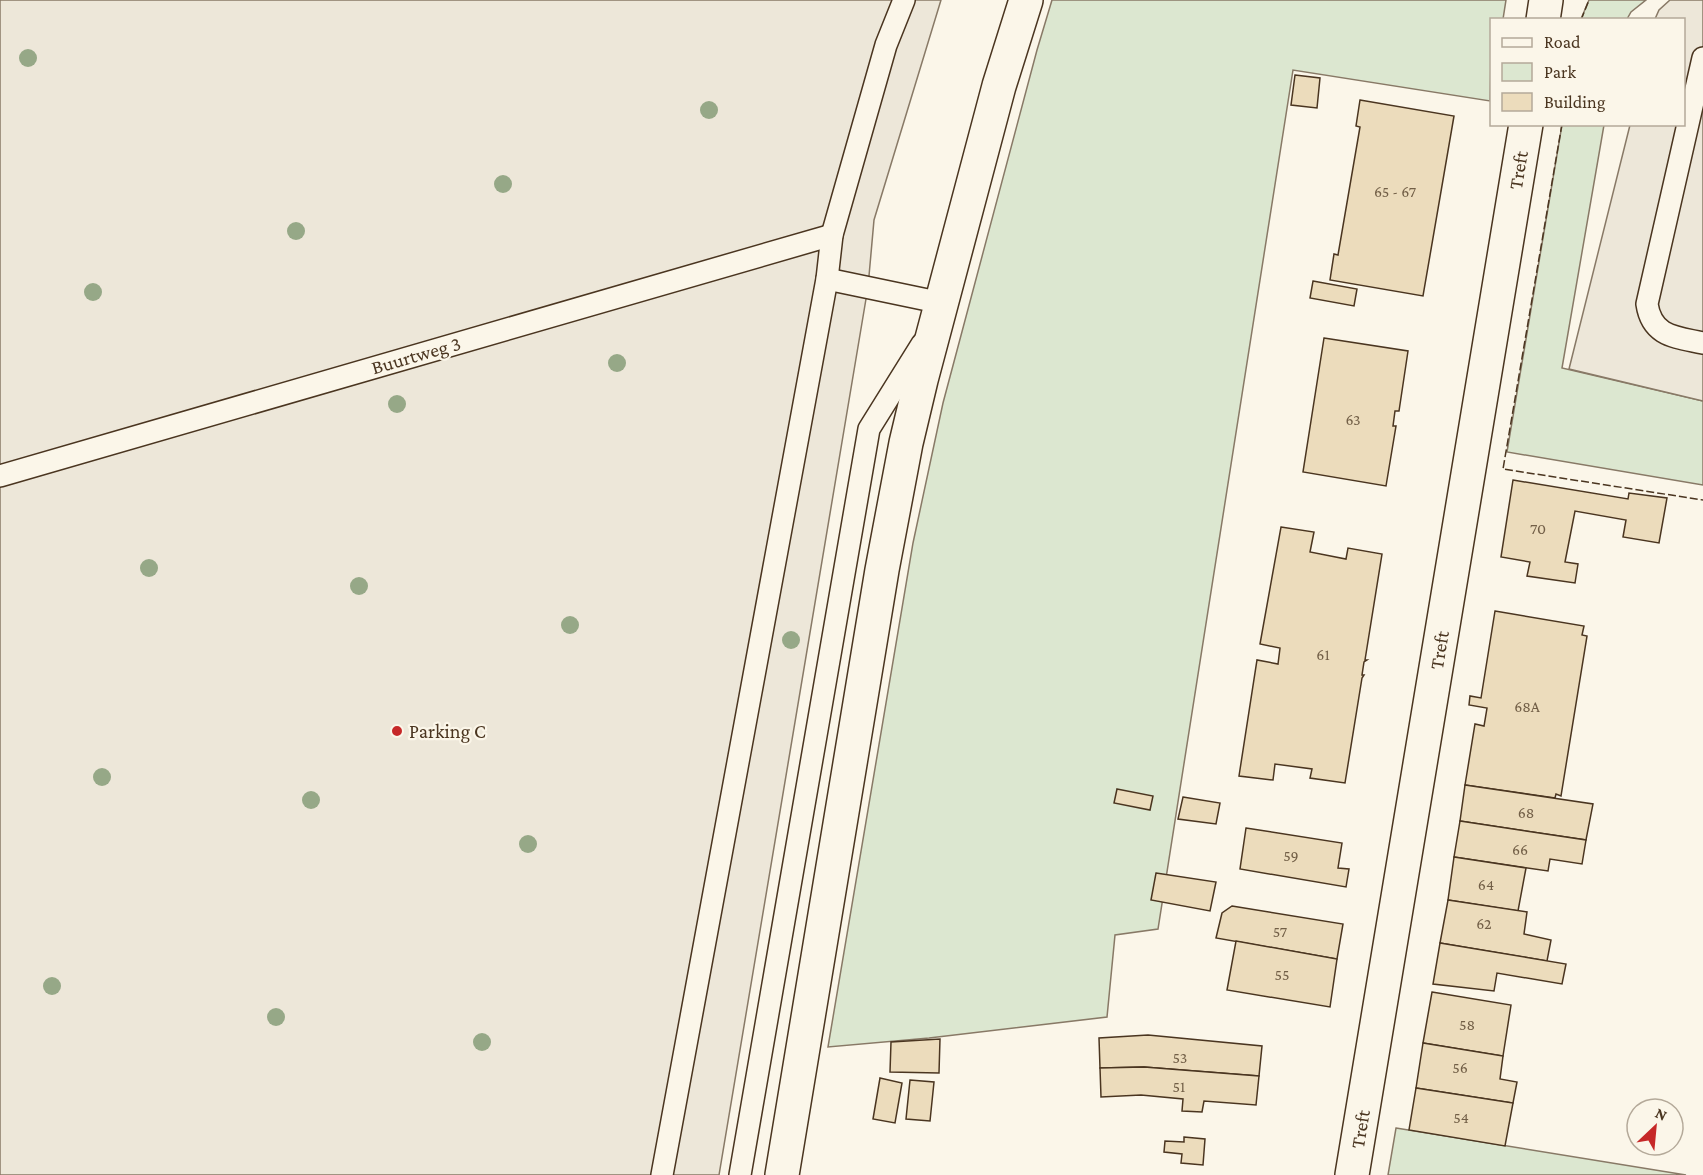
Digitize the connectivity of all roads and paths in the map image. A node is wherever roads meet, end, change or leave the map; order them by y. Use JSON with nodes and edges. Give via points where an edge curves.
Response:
{"nodes":[{"id":1,"x":903,"y":0,"type":"edge"},
{"id":2,"x":1026,"y":0,"type":"edge"},
{"id":3,"x":1546,"y":0,"type":"edge"},
{"id":4,"x":1543,"y":18,"type":"edge"},
{"id":5,"x":1703,"y":58,"type":"edge"},
{"id":6,"x":1526,"y":126,"type":"edge"},
{"id":7,"x":832,"y":235,"type":"junction"},
{"id":8,"x":827,"y":279,"type":"junction"},
{"id":9,"x":940,"y":310,"type":"junction"},
{"id":10,"x":1703,"y":344,"type":"edge"},
{"id":11,"x":0,"y":476,"type":"edge"},
{"id":12,"x":662,"y":1175,"type":"edge"},
{"id":13,"x":740,"y":1175,"type":"edge"},
{"id":14,"x":782,"y":1175,"type":"edge"},
{"id":15,"x":1352,"y":1175,"type":"edge"}],
"edges":[{"from":1,"to":7,"type":"lane","via":[[886,45]]},
{"from":2,"to":9,"type":"main road","via":[[999,86]]},
{"from":3,"to":4,"type":"main road"},
{"from":5,"to":10,"type":"lane","via":[[1647,304],[1648,315],[1662,332]]},
{"from":6,"to":15,"type":"main road","name":"Treft"},
{"from":7,"to":8,"type":"lane"},
{"from":7,"to":11,"type":"lane","name":"Buurtweg 3"},
{"from":8,"to":9,"type":"lane"},
{"from":8,"to":12,"type":"lane"},
{"from":9,"to":13,"type":"lane","via":[[869,429]]},
{"from":9,"to":14,"type":"main road","via":[[906,443],[884,558]]}]}
